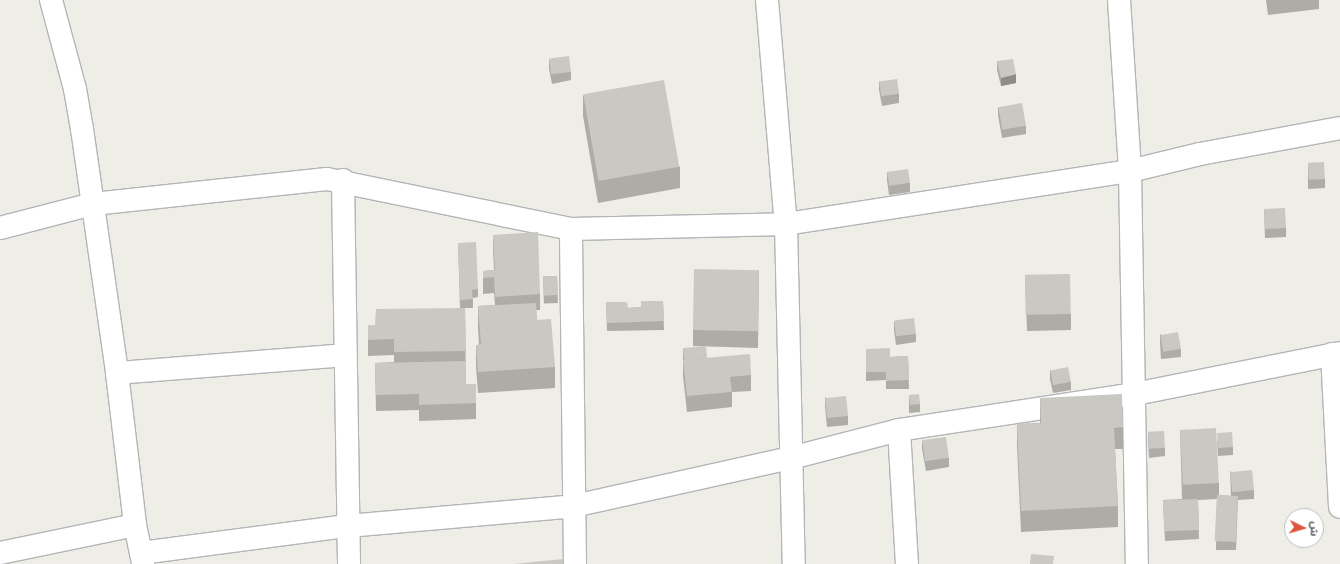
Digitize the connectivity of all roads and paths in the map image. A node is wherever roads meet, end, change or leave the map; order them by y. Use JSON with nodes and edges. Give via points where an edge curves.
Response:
{"nodes":[{"id":1,"x":51,"y":0,"type":"edge"},
{"id":2,"x":767,"y":0,"type":"edge"},
{"id":3,"x":1119,"y":0,"type":"edge"},
{"id":4,"x":1340,"y":128,"type":"edge"},
{"id":5,"x":1130,"y":171,"type":"junction"},
{"id":6,"x":343,"y":180,"type":"junction"},
{"id":7,"x":94,"y":204,"type":"junction"},
{"id":8,"x":786,"y":224,"type":"junction"},
{"id":9,"x":0,"y":228,"type":"edge"},
{"id":10,"x":571,"y":229,"type":"junction"},
{"id":11,"x":1336,"y":354,"type":"edge"},
{"id":12,"x":345,"y":355,"type":"junction"},
{"id":13,"x":117,"y":373,"type":"junction"},
{"id":14,"x":1135,"y":394,"type":"junction"},
{"id":15,"x":900,"y":430,"type":"junction"},
{"id":16,"x":790,"y":458,"type":"junction"},
{"id":17,"x":574,"y":506,"type":"junction"},
{"id":18,"x":1340,"y":506,"type":"edge"},
{"id":19,"x":135,"y":525,"type":"junction"},
{"id":20,"x":347,"y":526,"type":"junction"},
{"id":21,"x":0,"y":552,"type":"edge"},
{"id":22,"x":142,"y":558,"type":"edge"},
{"id":23,"x":349,"y":564,"type":"edge"},
{"id":24,"x":575,"y":564,"type":"edge"},
{"id":25,"x":794,"y":564,"type":"edge"},
{"id":26,"x":907,"y":564,"type":"edge"},
{"id":27,"x":1137,"y":564,"type":"edge"}],
"edges":[{"from":1,"to":7,"type":"street","via":[[75,89]]},
{"from":2,"to":8,"type":"street"},
{"from":3,"to":5,"type":"street"},
{"from":4,"to":5,"type":"street","via":[[1200,154]]},
{"from":5,"to":8,"type":"street"},
{"from":5,"to":14,"type":"street"},
{"from":6,"to":7,"type":"street","via":[[327,179]]},
{"from":6,"to":10,"type":"street","via":[[419,200]]},
{"from":6,"to":12,"type":"street"},
{"from":7,"to":9,"type":"street"},
{"from":7,"to":13,"type":"street"},
{"from":8,"to":10,"type":"street"},
{"from":8,"to":16,"type":"street"},
{"from":10,"to":17,"type":"street"},
{"from":11,"to":14,"type":"street"},
{"from":11,"to":18,"type":"street"},
{"from":12,"to":13,"type":"street"},
{"from":12,"to":20,"type":"street"},
{"from":13,"to":19,"type":"street"},
{"from":14,"to":15,"type":"street"},
{"from":14,"to":27,"type":"street"},
{"from":15,"to":16,"type":"street"},
{"from":15,"to":26,"type":"street"},
{"from":16,"to":17,"type":"street"},
{"from":16,"to":25,"type":"street"},
{"from":17,"to":20,"type":"street"},
{"from":17,"to":24,"type":"street"},
{"from":19,"to":21,"type":"street"},
{"from":19,"to":22,"type":"street"},
{"from":20,"to":22,"type":"street"},
{"from":20,"to":23,"type":"street"}]}
